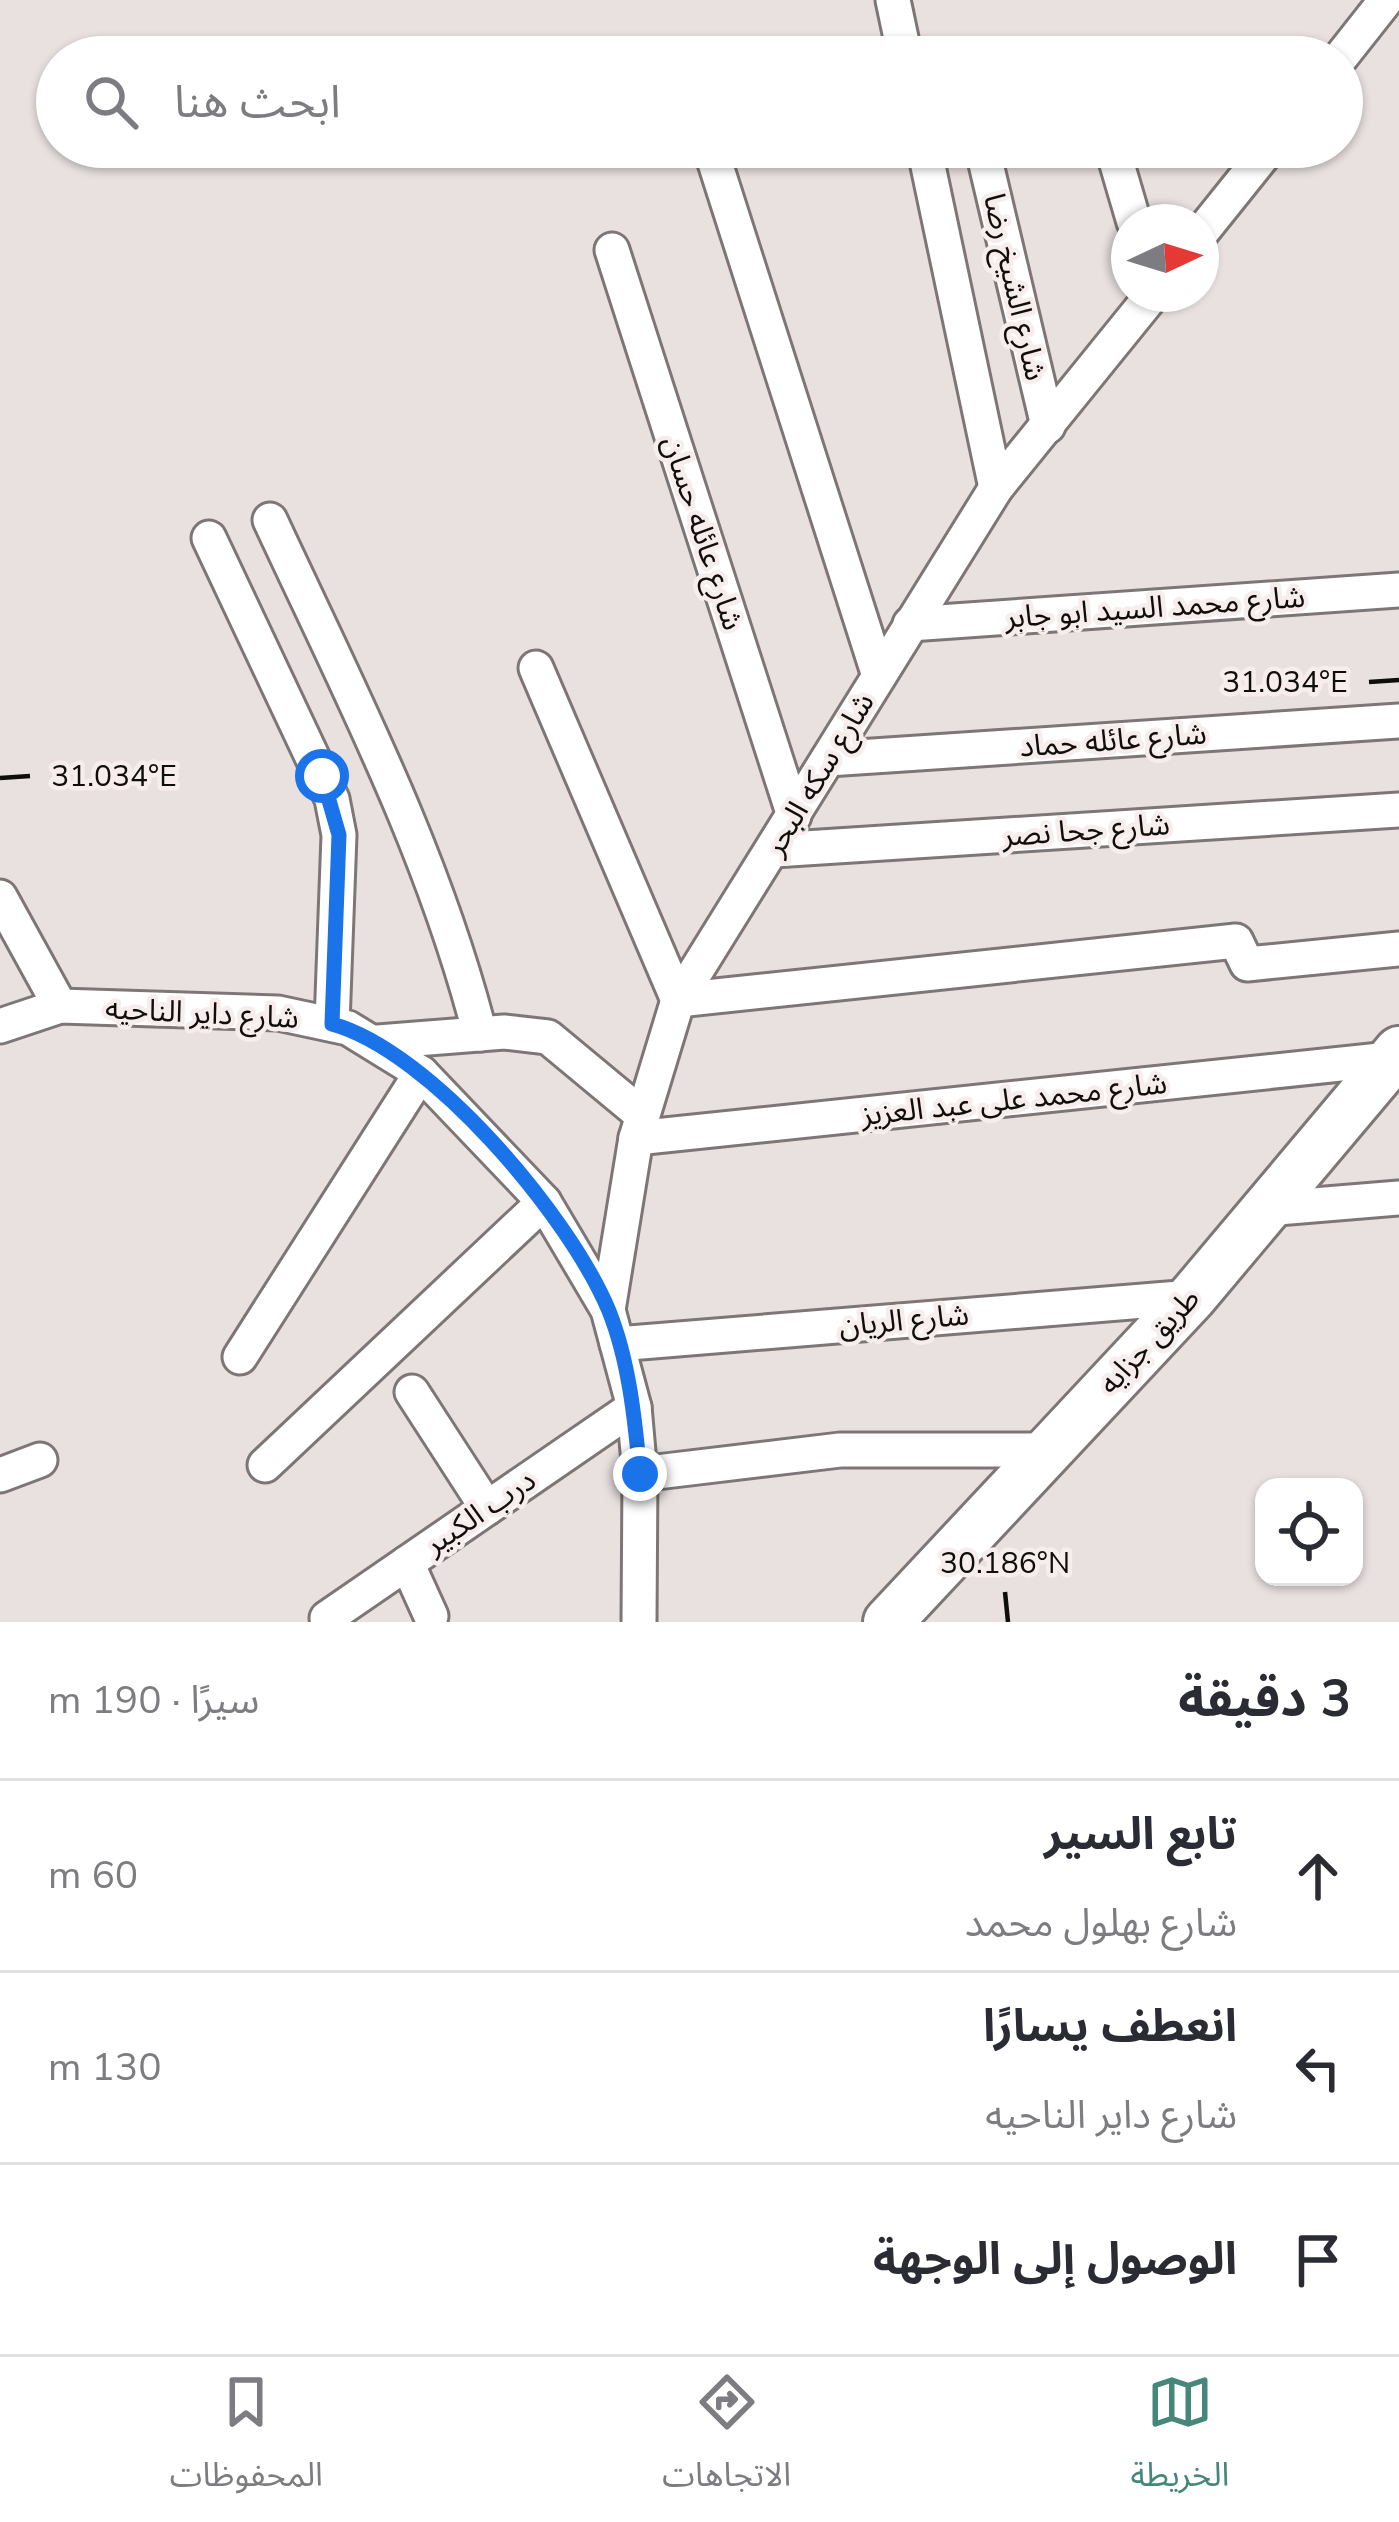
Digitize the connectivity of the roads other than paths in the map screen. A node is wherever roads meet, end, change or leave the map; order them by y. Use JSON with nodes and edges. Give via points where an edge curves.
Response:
{"nodes":[{"id":1,"x":893,"y":0,"type":"edge"},
{"id":2,"x":1376,"y":13,"type":"edge"},
{"id":3,"x":1399,"y":17,"type":"edge"},
{"id":4,"x":901,"y":36,"type":"edge"},
{"id":5,"x":717,"y":168,"type":"edge"},
{"id":6,"x":928,"y":168,"type":"edge"},
{"id":7,"x":987,"y":168,"type":"edge"},
{"id":8,"x":1118,"y":168,"type":"edge"},
{"id":9,"x":1253,"y":168,"type":"edge"},
{"id":10,"x":1129,"y":204,"type":"edge"},
{"id":11,"x":1219,"y":211,"type":"edge"},
{"id":12,"x":612,"y":250,"type":"dead end"},
{"id":13,"x":1139,"y":312,"type":"edge"},
{"id":14,"x":1048,"y":426,"type":"junction"},
{"id":15,"x":996,"y":488,"type":"junction"},
{"id":16,"x":270,"y":520,"type":"dead end"},
{"id":17,"x":209,"y":538,"type":"dead end"},
{"id":18,"x":1399,"y":590,"type":"edge"},
{"id":19,"x":910,"y":623,"type":"junction"},
{"id":20,"x":536,"y":668,"type":"dead end"},
{"id":21,"x":879,"y":676,"type":"junction"},
{"id":22,"x":1399,"y":721,"type":"edge"},
{"id":23,"x":827,"y":759,"type":"junction"},
{"id":24,"x":1399,"y":810,"type":"edge"},
{"id":25,"x":794,"y":816,"type":"junction"},
{"id":26,"x":774,"y":850,"type":"junction"},
{"id":27,"x":0,"y":897,"type":"edge"},
{"id":28,"x":13,"y":948,"type":"edge"},
{"id":29,"x":1399,"y":949,"type":"edge"},
{"id":30,"x":679,"y":1000,"type":"junction"},
{"id":31,"x":60,"y":1006,"type":"junction"},
{"id":32,"x":332,"y":1024,"type":"junction"},
{"id":33,"x":0,"y":1026,"type":"edge"},
{"id":34,"x":479,"y":1034,"type":"junction"},
{"id":35,"x":379,"y":1042,"type":"junction"},
{"id":36,"x":1397,"y":1056,"type":"edge"},
{"id":37,"x":422,"y":1073,"type":"junction"},
{"id":38,"x":639,"y":1127,"type":"junction"},
{"id":39,"x":1399,"y":1198,"type":"edge"},
{"id":40,"x":544,"y":1202,"type":"junction"},
{"id":41,"x":1266,"y":1209,"type":"junction"},
{"id":42,"x":1192,"y":1297,"type":"junction"},
{"id":43,"x":608,"y":1310,"type":"junction"},
{"id":44,"x":617,"y":1344,"type":"junction"},
{"id":45,"x":240,"y":1358,"type":"dead end"},
{"id":46,"x":412,"y":1392,"type":"dead end"},
{"id":47,"x":634,"y":1406,"type":"junction"},
{"id":48,"x":1048,"y":1450,"type":"junction"},
{"id":49,"x":40,"y":1460,"type":"dead end"},
{"id":50,"x":265,"y":1465,"type":"dead end"},
{"id":51,"x":640,"y":1474,"type":"junction"},
{"id":52,"x":0,"y":1475,"type":"edge"},
{"id":53,"x":487,"y":1508,"type":"junction"},
{"id":54,"x":407,"y":1563,"type":"junction"},
{"id":55,"x":431,"y":1616,"type":"dead end"},
{"id":56,"x":327,"y":1618,"type":"dead end"},
{"id":57,"x":639,"y":1622,"type":"edge"},
{"id":58,"x":888,"y":1622,"type":"edge"}],
"edges":[{"from":1,"to":4,"type":"street"},
{"from":2,"to":3,"type":"street"},
{"from":5,"to":21,"type":"street"},
{"from":6,"to":15,"type":"street"},
{"from":7,"to":14,"type":"street","name":"شارع الشيخ رضا"},
{"from":8,"to":10,"type":"street"},
{"from":9,"to":11,"type":"street"},
{"from":12,"to":25,"type":"street","name":"شارع عائله حسان"},
{"from":13,"to":14,"type":"street","name":"شارع سكه البحر"},
{"from":14,"to":15,"type":"street","name":"شارع سكه البحر"},
{"from":15,"to":19,"type":"street","name":"شارع سكه البحر"},
{"from":16,"to":34,"type":"street","via":[[429,865]]},
{"from":17,"to":32,"type":"street","via":[[332,799],[339,835]]},
{"from":18,"to":19,"type":"street","name":"شارع محمد السيد ابو جابر"},
{"from":19,"to":21,"type":"street","name":"شارع سكه البحر"},
{"from":20,"to":30,"type":"street"},
{"from":21,"to":23,"type":"street","name":"شارع سكه البحر"},
{"from":22,"to":23,"type":"street","name":"شارع عائله حماد"},
{"from":23,"to":25,"type":"street","name":"شارع سكه البحر"},
{"from":24,"to":26,"type":"street","name":"شارع جحا نصر"},
{"from":25,"to":26,"type":"street","name":"شارع سكه البحر"},
{"from":26,"to":30,"type":"street","name":"شارع سكه البحر"},
{"from":27,"to":28,"type":"street"},
{"from":28,"to":31,"type":"street"},
{"from":29,"to":30,"type":"street","via":[[1247,964],[1236,940]]},
{"from":30,"to":38,"type":"street","name":"شارع سكه البحر"},
{"from":31,"to":32,"type":"street","name":"شارع داير الناحيه","via":[[278,1013]]},
{"from":31,"to":33,"type":"street","name":"شارع داير الناحيه"},
{"from":32,"to":35,"type":"street","name":"شارع داير الناحيه"},
{"from":34,"to":35,"type":"street"},
{"from":34,"to":38,"type":"street","via":[[548,1037]]},
{"from":35,"to":37,"type":"street","name":"شارع داير الناحيه"},
{"from":36,"to":38,"type":"street","name":"شارع محمد على عبد العزيز"},
{"from":36,"to":41,"type":"street","name":"طريق جزايه"},
{"from":37,"to":40,"type":"street","name":"شارع داير الناحيه"},
{"from":37,"to":45,"type":"street"},
{"from":38,"to":43,"type":"street","name":"شارع سكه البحر"},
{"from":39,"to":41,"type":"street"},
{"from":40,"to":43,"type":"street","name":"شارع داير الناحيه"},
{"from":40,"to":50,"type":"street"},
{"from":41,"to":42,"type":"street","name":"طريق جزايه"},
{"from":42,"to":44,"type":"street","name":"شارع الريان"},
{"from":42,"to":48,"type":"street","name":"طريق جزايه"},
{"from":43,"to":44,"type":"street","name":"شارع داير الناحيه"},
{"from":44,"to":47,"type":"street","name":"شارع داير الناحيه"},
{"from":46,"to":53,"type":"street"},
{"from":47,"to":51,"type":"street","name":"شارع داير الناحيه"},
{"from":47,"to":53,"type":"street","name":"درب الكبير"},
{"from":48,"to":51,"type":"street","via":[[840,1450]]},
{"from":48,"to":58,"type":"street","name":"طريق جزايه"},
{"from":49,"to":52,"type":"street"},
{"from":51,"to":57,"type":"street","name":"شارع داير الناحيه"},
{"from":53,"to":54,"type":"street","name":"درب الكبير"},
{"from":54,"to":55,"type":"street"},
{"from":54,"to":56,"type":"street","name":"درب الكبير"}]}
